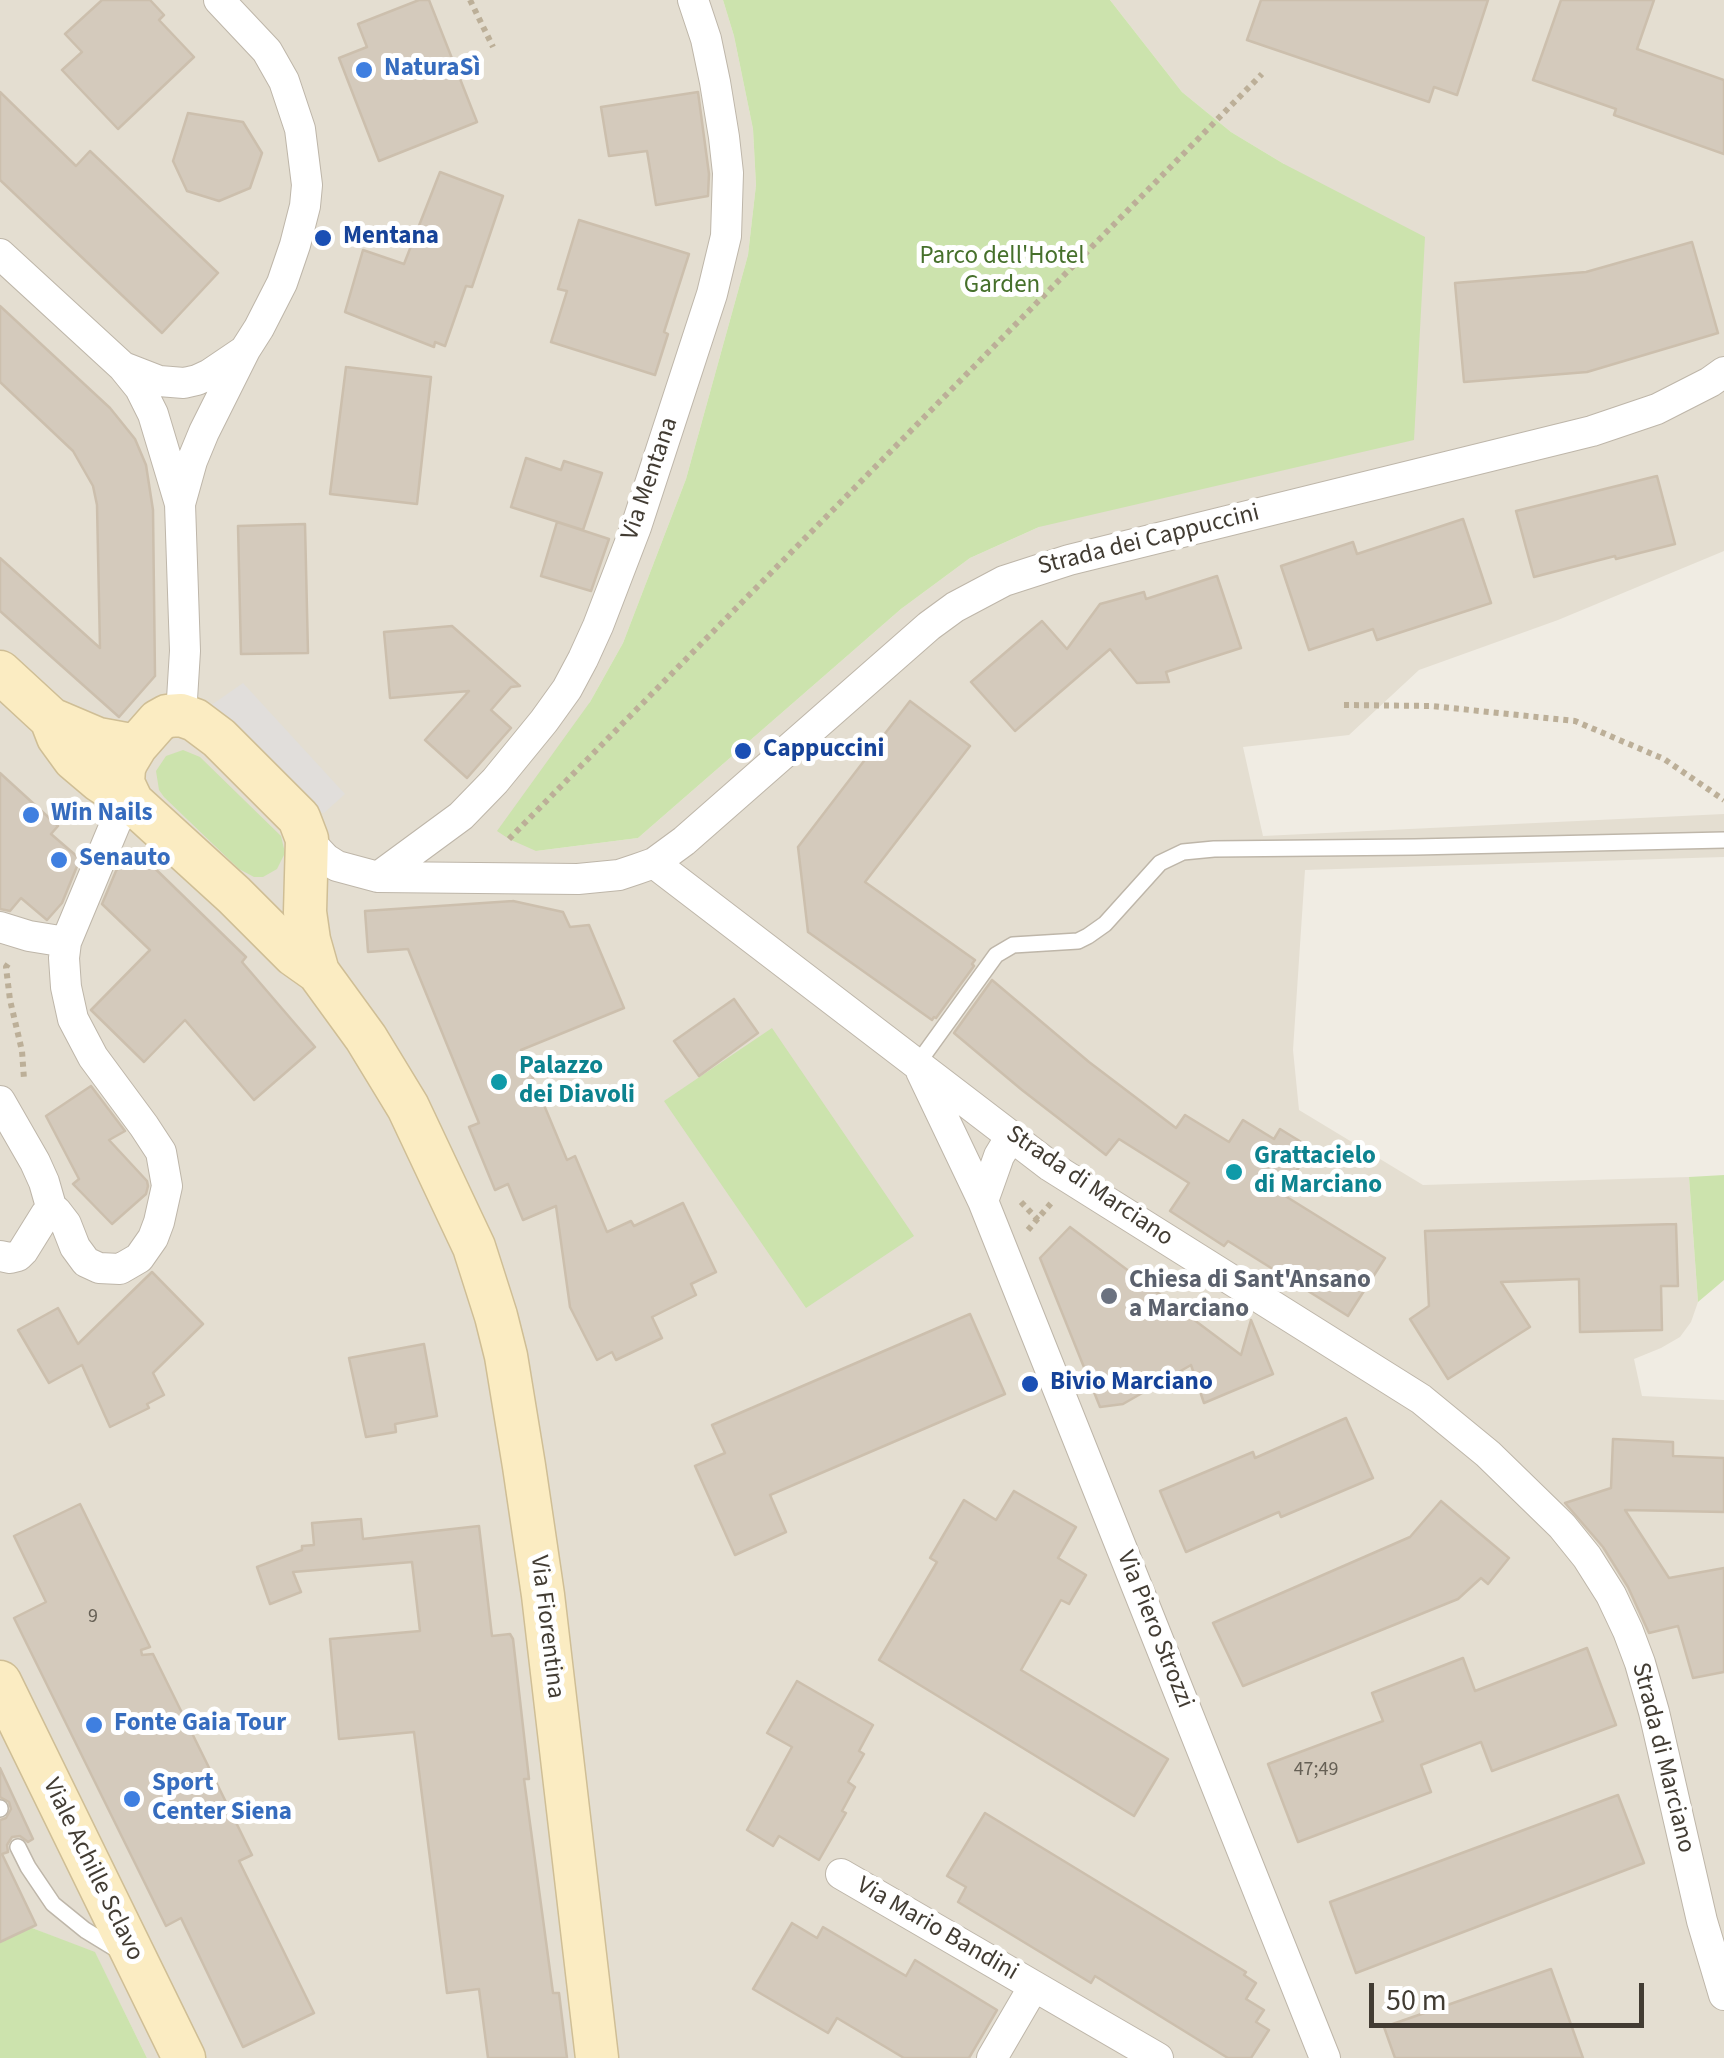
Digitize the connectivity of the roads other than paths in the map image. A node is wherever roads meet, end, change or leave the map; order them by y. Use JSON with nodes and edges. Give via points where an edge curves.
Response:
{"nodes":[{"id":1,"x":219,"y":0,"type":"edge"},
{"id":2,"x":693,"y":0,"type":"edge"},
{"id":3,"x":0,"y":254,"type":"edge"},
{"id":4,"x":245,"y":350,"type":"junction"},
{"id":5,"x":124,"y":366,"type":"junction"},
{"id":6,"x":1724,"y":372,"type":"edge"},
{"id":7,"x":180,"y":504,"type":"junction"},
{"id":8,"x":0,"y":672,"type":"edge"},
{"id":9,"x":181,"y":715,"type":"junction"},
{"id":10,"x":52,"y":719,"type":"junction"},
{"id":11,"x":136,"y":746,"type":"junction"},
{"id":12,"x":132,"y":802,"type":"junction"},
{"id":13,"x":1724,"y":840,"type":"edge"},
{"id":14,"x":306,"y":850,"type":"junction"},
{"id":15,"x":654,"y":863,"type":"junction"},
{"id":16,"x":378,"y":877,"type":"junction"},
{"id":17,"x":234,"y":896,"type":"junction"},
{"id":18,"x":0,"y":927,"type":"edge"},
{"id":19,"x":65,"y":950,"type":"junction"},
{"id":20,"x":318,"y":972,"type":"junction"},
{"id":21,"x":918,"y":1063,"type":"junction"},
{"id":22,"x":3,"y":1105,"type":"edge"},
{"id":23,"x":1011,"y":1136,"type":"junction"},
{"id":24,"x":982,"y":1202,"type":"junction"},
{"id":25,"x":52,"y":1210,"type":"junction"},
{"id":26,"x":0,"y":1256,"type":"edge"},
{"id":27,"x":0,"y":1682,"type":"edge"},
{"id":28,"x":18,"y":1846,"type":"dead end"},
{"id":29,"x":840,"y":1874,"type":"dead end"},
{"id":30,"x":1713,"y":1926,"type":"edge"},
{"id":31,"x":137,"y":1962,"type":"junction"},
{"id":32,"x":1034,"y":1986,"type":"junction"},
{"id":33,"x":1724,"y":1995,"type":"edge"},
{"id":34,"x":184,"y":2058,"type":"edge"},
{"id":35,"x":597,"y":2058,"type":"edge"},
{"id":36,"x":992,"y":2058,"type":"edge"},
{"id":37,"x":1158,"y":2058,"type":"edge"},
{"id":38,"x":1325,"y":2058,"type":"edge"}],
"edges":[{"from":1,"to":4,"type":"street","via":[[276,64],[305,157],[295,245]]},
{"from":2,"to":16,"type":"street","name":"Via Mentana","via":[[724,137],[726,236],[636,526],[583,659],[544,721],[461,816]]},
{"from":3,"to":5,"type":"street"},
{"from":4,"to":5,"type":"street","via":[[184,383]]},
{"from":4,"to":7,"type":"street","via":[[204,432]]},
{"from":5,"to":7,"type":"street","via":[[153,414]]},
{"from":6,"to":15,"type":"street","name":"Strada dei Cappuccini","via":[[1657,408],[1592,431],[1004,581],[929,626]]},
{"from":7,"to":9,"type":"street"},
{"from":8,"to":10,"type":"main road"},
{"from":9,"to":11,"type":"main road","via":[[162,718]]},
{"from":9,"to":14,"type":"main road","via":[[210,732],[290,808]]},
{"from":10,"to":11,"type":"main road"},
{"from":10,"to":12,"type":"main road","via":[[74,758]]},
{"from":11,"to":12,"type":"main road","via":[[122,776]]},
{"from":12,"to":17,"type":"main road"},
{"from":12,"to":19,"type":"street","via":[[116,822]]},
{"from":13,"to":21,"type":"lane","via":[[1183,852],[1160,863],[1088,936],[1022,943],[996,954]]},
{"from":14,"to":16,"type":"street"},
{"from":14,"to":17,"type":"main road","via":[[291,881],[276,892]]},
{"from":14,"to":20,"type":"main road","via":[[304,912]]},
{"from":15,"to":16,"type":"street","via":[[588,879]]},
{"from":15,"to":21,"type":"street","name":"Strada di Marciano"},
{"from":17,"to":20,"type":"main road"},
{"from":18,"to":19,"type":"street"},
{"from":19,"to":25,"type":"street","via":[[73,1019],[156,1142],[167,1186],[152,1238],[120,1269],[86,1262]]},
{"from":20,"to":35,"type":"main road","name":"Via Fiorentina","via":[[408,1108],[456,1204],[500,1330],[543,1595]]},
{"from":21,"to":23,"type":"street","name":"Strada di Marciano"},
{"from":21,"to":24,"type":"street","name":"Via Piero Strozzi"},
{"from":22,"to":25,"type":"street"},
{"from":23,"to":24,"type":"street"},
{"from":23,"to":30,"type":"street","name":"Strada di Marciano","via":[[1421,1399],[1562,1526],[1628,1631]]},
{"from":24,"to":38,"type":"street","name":"Via Piero Strozzi"},
{"from":25,"to":26,"type":"street","via":[[24,1251]]},
{"from":27,"to":31,"type":"main road","name":"Viale Achille Sclavo"},
{"from":28,"to":31,"type":"lane","via":[[54,1904]]},
{"from":29,"to":32,"type":"street","name":"Via Mario Bandini"},
{"from":30,"to":33,"type":"street","name":"Strada di Marciano"},
{"from":31,"to":34,"type":"main road","name":"Viale Achille Sclavo"},
{"from":32,"to":36,"type":"street","name":"Via Mario Bandini"},
{"from":32,"to":37,"type":"street","name":"Via Mario Bandini"}]}
